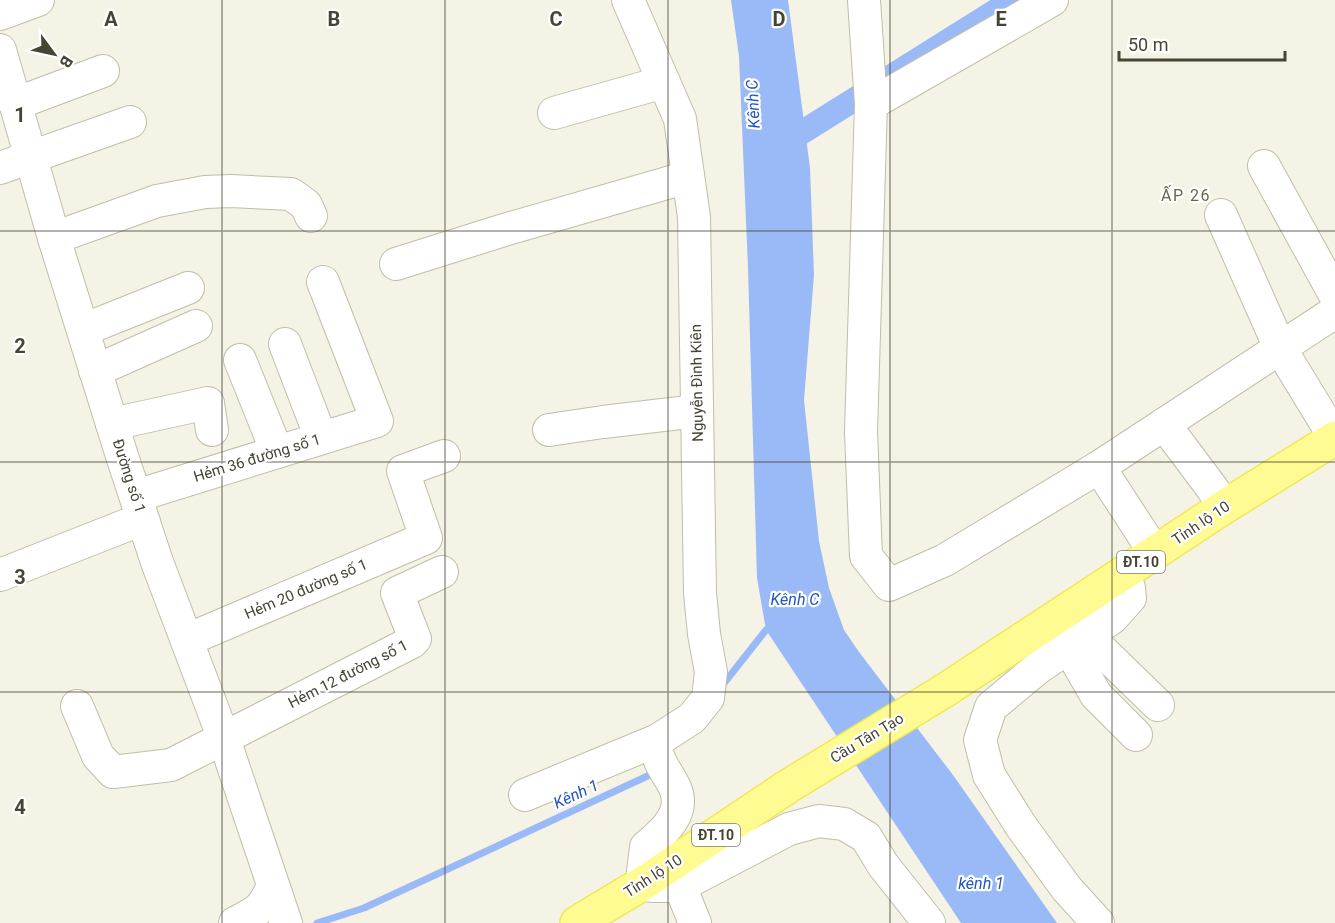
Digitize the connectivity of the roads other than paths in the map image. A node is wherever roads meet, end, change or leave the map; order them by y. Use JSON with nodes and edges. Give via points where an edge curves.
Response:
{"nodes":[{"id":1,"x":38,"y":0,"type":"edge"},
{"id":2,"x":628,"y":0,"type":"edge"},
{"id":3,"x":864,"y":0,"type":"edge"},
{"id":4,"x":1052,"y":0,"type":"edge"},
{"id":5,"x":0,"y":14,"type":"edge"},
{"id":6,"x":0,"y":50,"type":"edge"},
{"id":7,"x":103,"y":71,"type":"dead end"},
{"id":8,"x":664,"y":82,"type":"junction"},
{"id":9,"x":870,"y":98,"type":"junction"},
{"id":10,"x":15,"y":104,"type":"junction"},
{"id":11,"x":554,"y":113,"type":"dead end"},
{"id":12,"x":130,"y":122,"type":"dead end"},
{"id":13,"x":31,"y":158,"type":"junction"},
{"id":14,"x":1264,"y":166,"type":"dead end"},
{"id":15,"x":0,"y":168,"type":"edge"},
{"id":16,"x":688,"y":177,"type":"junction"},
{"id":17,"x":1221,"y":215,"type":"dead end"},
{"id":18,"x":311,"y":216,"type":"dead end"},
{"id":19,"x":54,"y":238,"type":"junction"},
{"id":20,"x":396,"y":264,"type":"dead end"},
{"id":21,"x":323,"y":282,"type":"dead end"},
{"id":22,"x":188,"y":288,"type":"dead end"},
{"id":23,"x":1335,"y":295,"type":"edge"},
{"id":24,"x":1335,"y":312,"type":"edge"},
{"id":25,"x":196,"y":326,"type":"dead end"},
{"id":26,"x":83,"y":330,"type":"junction"},
{"id":27,"x":285,"y":344,"type":"dead end"},
{"id":28,"x":1285,"y":356,"type":"junction"},
{"id":29,"x":240,"y":360,"type":"dead end"},
{"id":30,"x":95,"y":371,"type":"junction"},
{"id":31,"x":697,"y":411,"type":"junction"},
{"id":32,"x":112,"y":424,"type":"junction"},
{"id":33,"x":1167,"y":429,"type":"junction"},
{"id":34,"x":212,"y":430,"type":"dead end"},
{"id":35,"x":549,"y":430,"type":"dead end"},
{"id":36,"x":1331,"y":432,"type":"edge"},
{"id":37,"x":321,"y":438,"type":"junction"},
{"id":38,"x":277,"y":452,"type":"junction"},
{"id":39,"x":444,"y":456,"type":"dead end"},
{"id":40,"x":1102,"y":472,"type":"junction"},
{"id":41,"x":1218,"y":498,"type":"junction"},
{"id":42,"x":140,"y":509,"type":"junction"},
{"id":43,"x":1148,"y":542,"type":"junction"},
{"id":44,"x":442,"y":572,"type":"dead end"},
{"id":45,"x":1123,"y":573,"type":"junction"},
{"id":46,"x":0,"y":575,"type":"edge"},
{"id":47,"x":187,"y":640,"type":"junction"},
{"id":48,"x":1078,"y":642,"type":"junction"},
{"id":49,"x":947,"y":689,"type":"joint"},
{"id":50,"x":1158,"y":705,"type":"dead end"},
{"id":51,"x":77,"y":706,"type":"dead end"},
{"id":52,"x":1136,"y":735,"type":"dead end"},
{"id":53,"x":224,"y":739,"type":"junction"},
{"id":54,"x":657,"y":747,"type":"junction"},
{"id":55,"x":787,"y":787,"type":"joint"},
{"id":56,"x":525,"y":795,"type":"dead end"},
{"id":57,"x":645,"y":882,"type":"junction"},
{"id":58,"x":680,"y":886,"type":"junction"},
{"id":59,"x":279,"y":902,"type":"edge"},
{"id":60,"x":235,"y":923,"type":"edge"},
{"id":61,"x":577,"y":923,"type":"edge"},
{"id":62,"x":695,"y":923,"type":"edge"},
{"id":63,"x":929,"y":923,"type":"edge"},
{"id":64,"x":1098,"y":923,"type":"edge"}],
"edges":[{"from":1,"to":5,"type":"street"},
{"from":2,"to":8,"type":"street","name":"Nguyễn Đình Kiên"},
{"from":3,"to":9,"type":"street"},
{"from":4,"to":9,"type":"street"},
{"from":6,"to":10,"type":"street","name":"Đường số 1"},
{"from":7,"to":10,"type":"street"},
{"from":8,"to":11,"type":"street"},
{"from":8,"to":16,"type":"street","name":"Nguyễn Đình Kiên","via":[[680,119]]},
{"from":9,"to":40,"type":"street","via":[[861,432],[866,556],[889,585],[945,560]]},
{"from":10,"to":13,"type":"street","name":"Đường số 1"},
{"from":12,"to":13,"type":"street"},
{"from":13,"to":15,"type":"street"},
{"from":13,"to":19,"type":"street","name":"Đường số 1"},
{"from":14,"to":23,"type":"street"},
{"from":16,"to":20,"type":"street"},
{"from":16,"to":31,"type":"street","name":"Nguyễn Đình Kiên","via":[[694,217]]},
{"from":17,"to":28,"type":"street"},
{"from":18,"to":19,"type":"street","via":[[306,205],[291,194],[205,192],[157,201]]},
{"from":19,"to":26,"type":"street","name":"Đường số 1"},
{"from":21,"to":37,"type":"street","name":"Hẻm 36 đường số 1","via":[[377,421]]},
{"from":22,"to":26,"type":"street"},
{"from":24,"to":28,"type":"street"},
{"from":25,"to":30,"type":"street"},
{"from":26,"to":30,"type":"street","name":"Đường số 1"},
{"from":27,"to":37,"type":"street"},
{"from":28,"to":33,"type":"street"},
{"from":28,"to":36,"type":"street"},
{"from":29,"to":38,"type":"street"},
{"from":30,"to":32,"type":"street","name":"Đường số 1"},
{"from":31,"to":35,"type":"street"},
{"from":31,"to":54,"type":"street","name":"Nguyễn Đình Kiên","via":[[700,593],[711,672],[708,698],[692,718]]},
{"from":32,"to":34,"type":"street","via":[[208,403]]},
{"from":32,"to":42,"type":"street","name":"Đường số 1"},
{"from":33,"to":40,"type":"street"},
{"from":33,"to":41,"type":"street"},
{"from":36,"to":41,"type":"main road","name":"Tỉnh lộ 10","number":"ĐT.10"},
{"from":37,"to":38,"type":"street","name":"Hẻm 36 đường số 1"},
{"from":38,"to":42,"type":"street","name":"Hẻm 36 đường số 1"},
{"from":39,"to":47,"type":"street","name":"Hẻm 20 đường số 1","via":[[403,471],[426,538]]},
{"from":40,"to":43,"type":"street"},
{"from":41,"to":43,"type":"main road","name":"Tỉnh lộ 10","number":"ĐT.10"},
{"from":42,"to":46,"type":"street","name":"Hẻm 36 đường số 1","via":[[127,525]]},
{"from":42,"to":47,"type":"street","name":"Đường số 1"},
{"from":43,"to":45,"type":"main road","name":"Tỉnh lộ 10","number":"ĐT.10"},
{"from":44,"to":53,"type":"street","name":"Hẻm 12 đường số 1","via":[[396,593],[415,639],[412,642]]},
{"from":45,"to":48,"type":"street","via":[[1131,598],[1112,618]]},
{"from":45,"to":49,"type":"main road","name":"Tỉnh lộ 10","number":"ĐT.10"},
{"from":47,"to":53,"type":"street","name":"Đường số 1"},
{"from":48,"to":50,"type":"street"},
{"from":48,"to":52,"type":"street","via":[[1096,694]]},
{"from":48,"to":64,"type":"street","via":[[1038,668],[991,707],[980,740],[989,775],[1021,826],[1067,889]]},
{"from":49,"to":55,"type":"main road","name":"Cầu Tân Tạo","number":"ĐT.10"},
{"from":51,"to":53,"type":"street","via":[[98,756],[113,772],[171,765]]},
{"from":53,"to":59,"type":"street","name":"Đường số 1"},
{"from":54,"to":56,"type":"street","name":"Nguyễn Đình Kiên"},
{"from":54,"to":57,"type":"street","via":[[676,790],[678,810],[666,830],[646,847]]},
{"from":55,"to":57,"type":"main road","name":"Tỉnh lộ 10","number":"ĐT.10"},
{"from":57,"to":58,"type":"street","via":[[651,886]]},
{"from":57,"to":61,"type":"main road","name":"Tỉnh lộ 10","number":"ĐT.10"},
{"from":58,"to":62,"type":"street"},
{"from":58,"to":63,"type":"street","via":[[789,829],[819,821],[844,824],[866,837]]},
{"from":59,"to":60,"type":"street","via":[[264,905]]}]}
